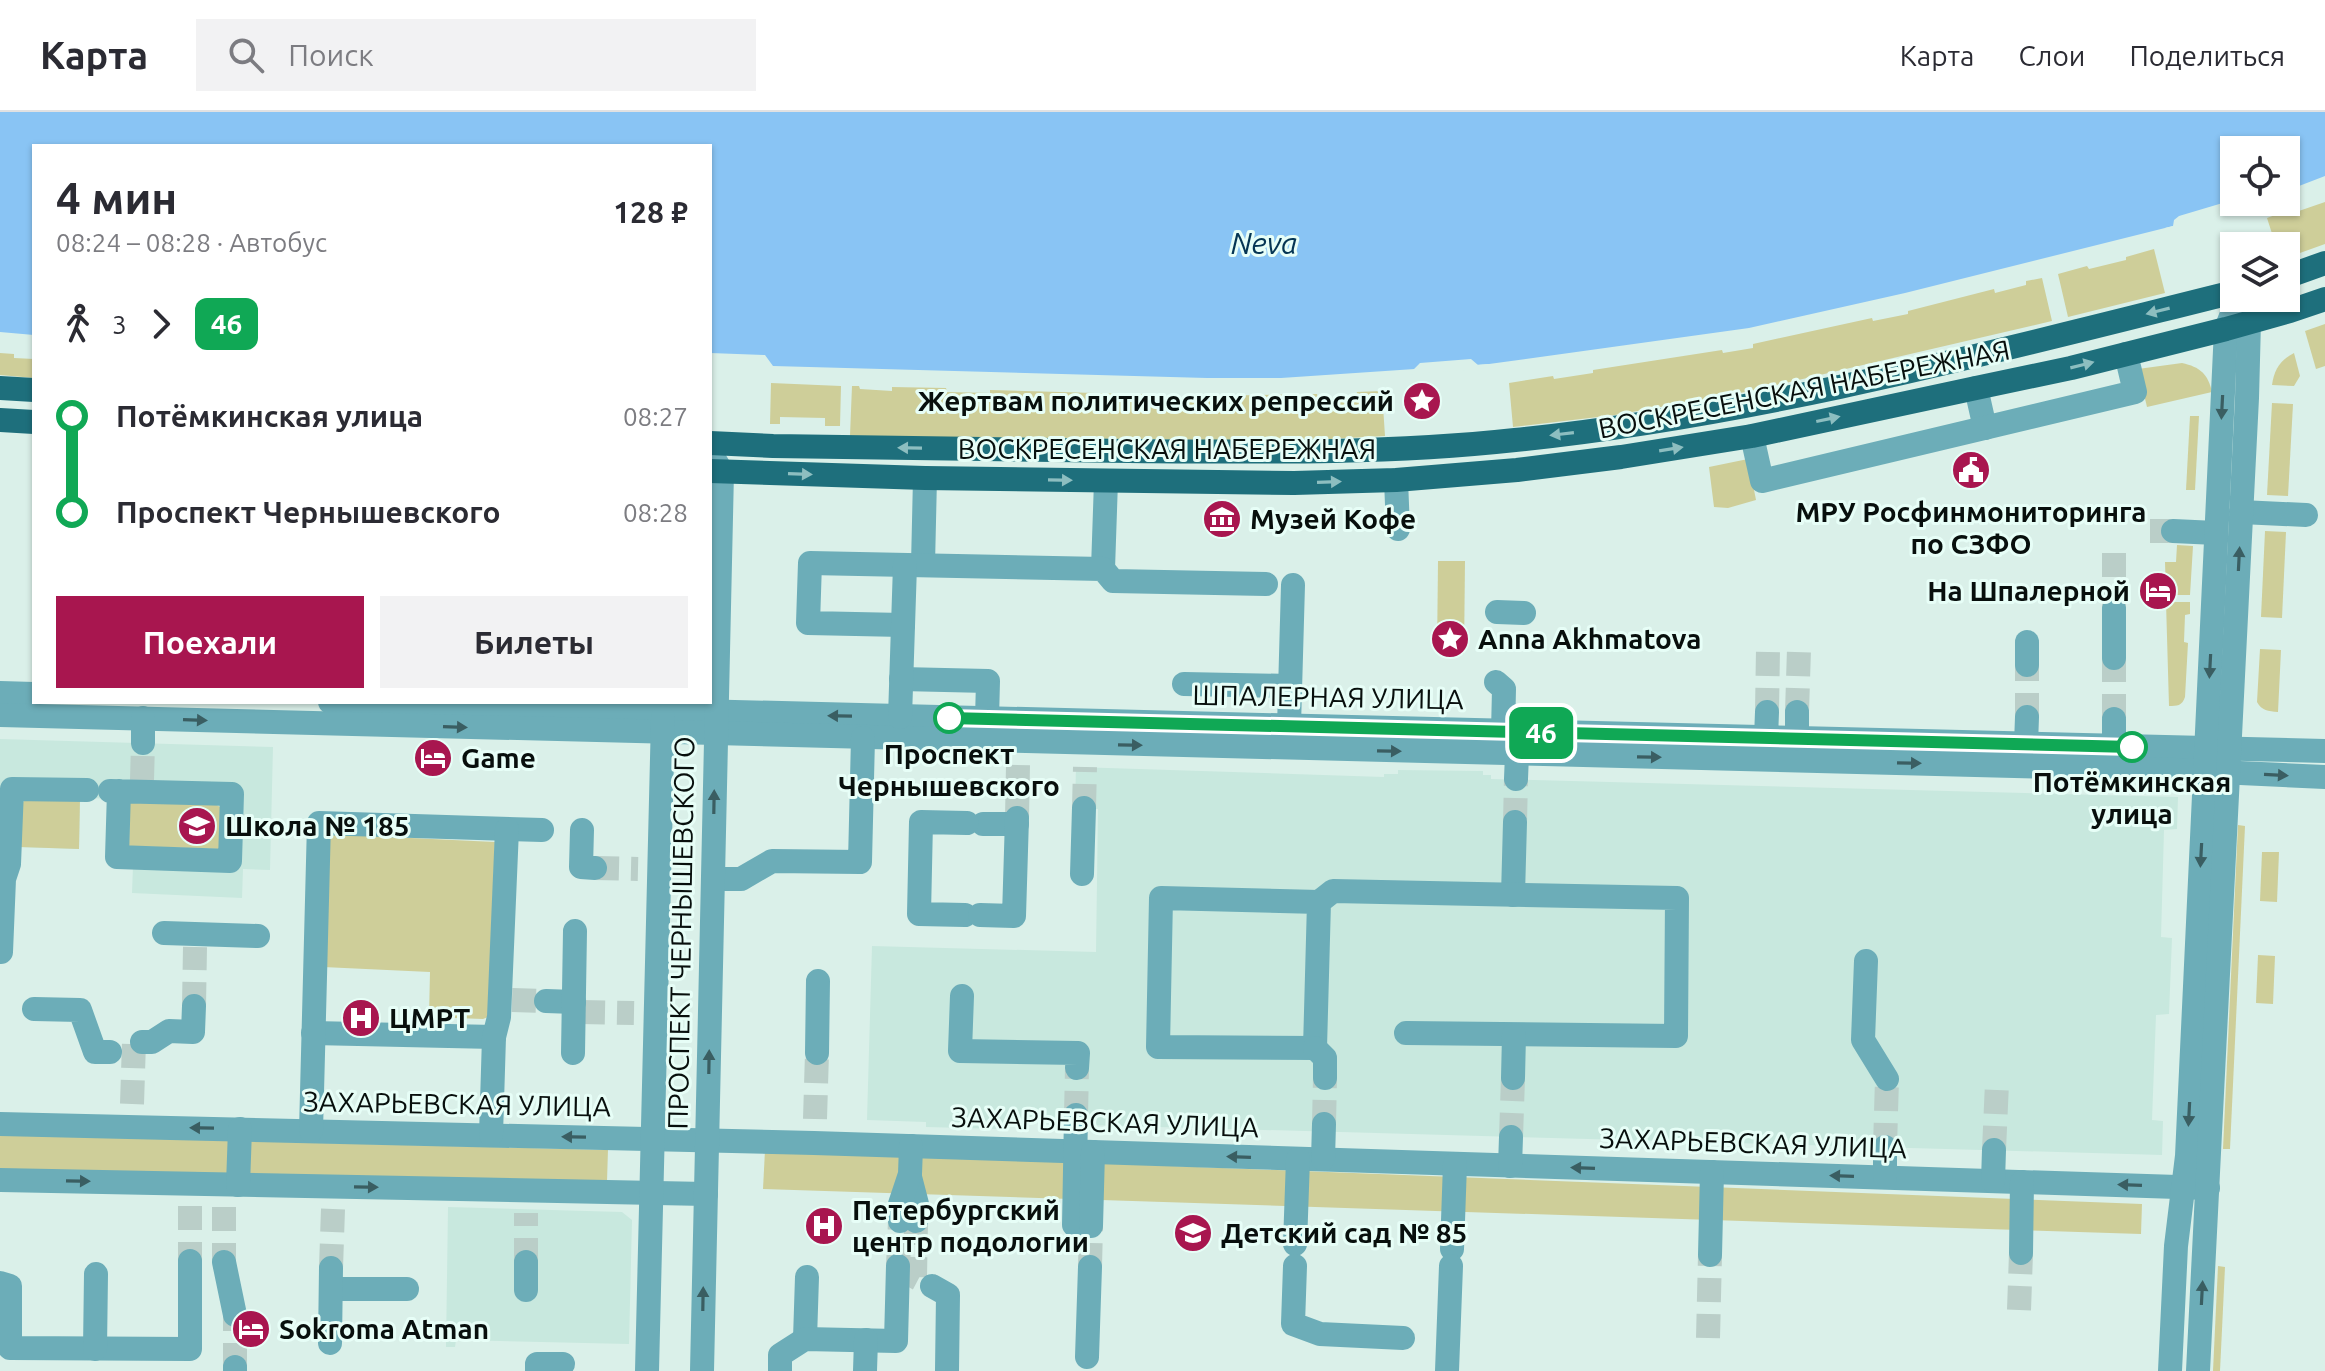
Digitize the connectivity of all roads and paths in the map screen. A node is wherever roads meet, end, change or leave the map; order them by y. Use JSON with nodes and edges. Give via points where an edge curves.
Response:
{"nodes":[{"id":1,"x":2325,"y":263,"type":"edge"},
{"id":2,"x":2300,"y":272,"type":"edge"},
{"id":3,"x":2220,"y":295,"type":"edge"},
{"id":4,"x":2325,"y":299,"type":"edge"},
{"id":5,"x":2239,"y":312,"type":"edge"},
{"id":6,"x":2238,"y":325,"type":"junction"},
{"id":7,"x":2126,"y":354,"type":"junction"},
{"id":8,"x":0,"y":388,"type":"edge"},
{"id":9,"x":1976,"y":388,"type":"junction"},
{"id":10,"x":32,"y":390,"type":"edge"},
{"id":11,"x":0,"y":420,"type":"edge"},
{"id":12,"x":32,"y":422,"type":"edge"},
{"id":13,"x":1985,"y":428,"type":"junction"},
{"id":14,"x":1752,"y":436,"type":"junction"},
{"id":15,"x":712,"y":443,"type":"edge"},
{"id":16,"x":714,"y":465,"type":"edge"},
{"id":17,"x":925,"y":478,"type":"junction"},
{"id":18,"x":1396,"y":480,"type":"junction"},
{"id":19,"x":1106,"y":481,"type":"junction"},
{"id":20,"x":2241,"y":512,"type":"junction"},
{"id":21,"x":2306,"y":515,"type":"dead end"},
{"id":22,"x":1398,"y":529,"type":"dead end"},
{"id":23,"x":2173,"y":531,"type":"tunnel mouth"},
{"id":24,"x":2216,"y":533,"type":"junction"},
{"id":25,"x":914,"y":565,"type":"junction"},
{"id":26,"x":1103,"y":569,"type":"junction"},
{"id":27,"x":1266,"y":584,"type":"dead end"},
{"id":28,"x":1293,"y":585,"type":"dead end"},
{"id":29,"x":2114,"y":609,"type":"tunnel mouth"},
{"id":30,"x":1497,"y":612,"type":"dead end"},
{"id":31,"x":1524,"y":613,"type":"dead end"},
{"id":32,"x":903,"y":625,"type":"junction"},
{"id":33,"x":2114,"y":658,"type":"tunnel mouth"},
{"id":34,"x":901,"y":679,"type":"junction"},
{"id":35,"x":1496,"y":682,"type":"dead end"},
{"id":36,"x":1184,"y":684,"type":"dead end"},
{"id":37,"x":1290,"y":686,"type":"junction"},
{"id":38,"x":0,"y":693,"type":"edge"},
{"id":39,"x":32,"y":694,"type":"edge"},
{"id":40,"x":451,"y":704,"type":"edge"},
{"id":41,"x":1767,"y":712,"type":"tunnel mouth"},
{"id":42,"x":1797,"y":712,"type":"tunnel mouth"},
{"id":43,"x":0,"y":715,"type":"edge"},
{"id":44,"x":663,"y":715,"type":"edge"},
{"id":45,"x":900,"y":717,"type":"junction"},
{"id":46,"x":2027,"y":717,"type":"tunnel mouth"},
{"id":47,"x":143,"y":718,"type":"junction"},
{"id":48,"x":987,"y":719,"type":"junction"},
{"id":49,"x":2114,"y":719,"type":"tunnel mouth"},
{"id":50,"x":716,"y":723,"type":"junction"},
{"id":51,"x":415,"y":726,"type":"junction"},
{"id":52,"x":1289,"y":726,"type":"junction"},
{"id":53,"x":1503,"y":732,"type":"junction"},
{"id":54,"x":863,"y":738,"type":"junction"},
{"id":55,"x":1766,"y":738,"type":"junction"},
{"id":56,"x":1797,"y":739,"type":"junction"},
{"id":57,"x":143,"y":743,"type":"tunnel mouth"},
{"id":58,"x":2026,"y":744,"type":"junction"},
{"id":59,"x":2114,"y":747,"type":"junction"},
{"id":60,"x":415,"y":751,"type":"dead end"},
{"id":61,"x":2325,"y":751,"type":"edge"},
{"id":62,"x":1517,"y":754,"type":"junction"},
{"id":63,"x":2217,"y":760,"type":"junction"},
{"id":64,"x":2325,"y":777,"type":"edge"},
{"id":65,"x":1516,"y":779,"type":"tunnel mouth"},
{"id":66,"x":120,"y":789,"type":"junction"},
{"id":67,"x":1084,"y":808,"type":"tunnel mouth"},
{"id":68,"x":1515,"y":822,"type":"tunnel mouth"},
{"id":69,"x":507,"y":829,"type":"junction"},
{"id":70,"x":542,"y":830,"type":"dead end"},
{"id":71,"x":582,"y":830,"type":"dead end"},
{"id":72,"x":595,"y":868,"type":"dead end"},
{"id":73,"x":1082,"y":874,"type":"dead end"},
{"id":74,"x":713,"y":879,"type":"junction"},
{"id":75,"x":1513,"y":895,"type":"junction"},
{"id":76,"x":1319,"y":902,"type":"junction"},
{"id":77,"x":973,"y":915,"type":"joint"},
{"id":78,"x":575,"y":931,"type":"dead end"},
{"id":79,"x":164,"y":933,"type":"dead end"},
{"id":80,"x":258,"y":936,"type":"dead end"},
{"id":81,"x":1,"y":952,"type":"edge"},
{"id":82,"x":1866,"y":961,"type":"dead end"},
{"id":83,"x":818,"y":981,"type":"dead end"},
{"id":84,"x":962,"y":996,"type":"dead end"},
{"id":85,"x":546,"y":1001,"type":"tunnel mouth"},
{"id":86,"x":194,"y":1006,"type":"tunnel mouth"},
{"id":87,"x":576,"y":1008,"type":"junction"},
{"id":88,"x":34,"y":1009,"type":"dead end"},
{"id":89,"x":313,"y":1033,"type":"junction"},
{"id":90,"x":1406,"y":1033,"type":"dead end"},
{"id":91,"x":1514,"y":1035,"type":"junction"},
{"id":92,"x":494,"y":1037,"type":"junction"},
{"id":93,"x":142,"y":1042,"type":"dead end"},
{"id":94,"x":1315,"y":1048,"type":"junction"},
{"id":95,"x":110,"y":1052,"type":"dead end"},
{"id":96,"x":573,"y":1053,"type":"dead end"},
{"id":97,"x":817,"y":1053,"type":"tunnel mouth"},
{"id":98,"x":1077,"y":1068,"type":"dead end"},
{"id":99,"x":1325,"y":1078,"type":"tunnel mouth"},
{"id":100,"x":1513,"y":1078,"type":"tunnel mouth"},
{"id":101,"x":1887,"y":1079,"type":"tunnel mouth"},
{"id":102,"x":1076,"y":1115,"type":"tunnel mouth"},
{"id":103,"x":0,"y":1124,"type":"edge"},
{"id":104,"x":1324,"y":1124,"type":"tunnel mouth"},
{"id":105,"x":240,"y":1129,"type":"junction"},
{"id":106,"x":311,"y":1131,"type":"junction"},
{"id":107,"x":491,"y":1135,"type":"junction"},
{"id":108,"x":1511,"y":1137,"type":"tunnel mouth"},
{"id":109,"x":652,"y":1139,"type":"junction"},
{"id":110,"x":707,"y":1140,"type":"junction"},
{"id":111,"x":911,"y":1146,"type":"junction"},
{"id":112,"x":1885,"y":1147,"type":"tunnel mouth"},
{"id":113,"x":1994,"y":1150,"type":"tunnel mouth"},
{"id":114,"x":1084,"y":1152,"type":"junction"},
{"id":115,"x":1310,"y":1159,"type":"junction"},
{"id":116,"x":1455,"y":1164,"type":"junction"},
{"id":117,"x":1510,"y":1166,"type":"junction"},
{"id":118,"x":1712,"y":1172,"type":"junction"},
{"id":119,"x":1885,"y":1177,"type":"junction"},
{"id":120,"x":0,"y":1180,"type":"edge"},
{"id":121,"x":1993,"y":1181,"type":"junction"},
{"id":122,"x":2022,"y":1182,"type":"junction"},
{"id":123,"x":2183,"y":1187,"type":"junction"},
{"id":124,"x":2208,"y":1188,"type":"junction"},
{"id":125,"x":229,"y":1192,"type":"junction"},
{"id":126,"x":651,"y":1193,"type":"junction"},
{"id":127,"x":706,"y":1194,"type":"junction"},
{"id":128,"x":908,"y":1221,"type":"tunnel mouth"},
{"id":129,"x":1083,"y":1225,"type":"tunnel mouth"},
{"id":130,"x":2021,"y":1253,"type":"tunnel mouth"},
{"id":131,"x":1710,"y":1255,"type":"tunnel mouth"},
{"id":132,"x":190,"y":1261,"type":"tunnel mouth"},
{"id":133,"x":224,"y":1262,"type":"tunnel mouth"},
{"id":134,"x":526,"y":1262,"type":"tunnel mouth"},
{"id":135,"x":898,"y":1266,"type":"tunnel mouth"},
{"id":136,"x":1090,"y":1267,"type":"tunnel mouth"},
{"id":137,"x":96,"y":1274,"type":"dead end"},
{"id":138,"x":807,"y":1277,"type":"dead end"},
{"id":139,"x":0,"y":1283,"type":"edge"},
{"id":140,"x":932,"y":1286,"type":"tunnel mouth"},
{"id":141,"x":407,"y":1289,"type":"dead end"},
{"id":142,"x":526,"y":1290,"type":"dead end"},
{"id":143,"x":235,"y":1315,"type":"tunnel mouth"},
{"id":144,"x":1403,"y":1338,"type":"dead end"},
{"id":145,"x":805,"y":1339,"type":"junction"},
{"id":146,"x":866,"y":1340,"type":"junction"},
{"id":147,"x":330,"y":1343,"type":"dead end"},
{"id":148,"x":95,"y":1349,"type":"junction"},
{"id":149,"x":1087,"y":1357,"type":"dead end"},
{"id":150,"x":563,"y":1364,"type":"dead end"},
{"id":151,"x":947,"y":1370,"type":"edge"},
{"id":152,"x":537,"y":1371,"type":"edge"},
{"id":153,"x":647,"y":1371,"type":"edge"},
{"id":154,"x":702,"y":1371,"type":"edge"},
{"id":155,"x":780,"y":1371,"type":"edge"},
{"id":156,"x":865,"y":1371,"type":"edge"},
{"id":157,"x":1447,"y":1371,"type":"edge"},
{"id":158,"x":2170,"y":1371,"type":"edge"},
{"id":159,"x":2198,"y":1371,"type":"edge"}],
"edges":[{"from":1,"to":2,"type":"main road"},
{"from":3,"to":15,"type":"main road","name":"ВОСКРЕСЕНСКАЯ НАБЕРЕЖНАЯ","one_way":true,"via":[[1752,406],[1514,441],[1294,453]]},
{"from":4,"to":6,"type":"main road","name":"ВОСКРЕСЕНСКАЯ НАБЕРЕЖНАЯ"},
{"from":5,"to":6,"type":"street"},
{"from":6,"to":7,"type":"main road","name":"ВОСКРЕСЕНСКАЯ НАБЕРЕЖНАЯ"},
{"from":6,"to":20,"type":"street"},
{"from":6,"to":24,"type":"street","one_way":true},
{"from":9,"to":7,"type":"main road","name":"ВОСКРЕСЕНСКАЯ НАБЕРЕЖНАЯ","one_way":true},
{"from":7,"to":13,"type":"street","via":[[2135,392]]},
{"from":8,"to":10,"type":"main road"},
{"from":9,"to":13,"type":"street"},
{"from":14,"to":9,"type":"main road","name":"ВОСКРЕСЕНСКАЯ НАБЕРЕЖНАЯ","one_way":true},
{"from":11,"to":12,"type":"main road"},
{"from":13,"to":14,"type":"street","via":[[1762,481]]},
{"from":18,"to":14,"type":"main road","name":"ВОСКРЕСЕНСКАЯ НАБЕРЕЖНАЯ","one_way":true,"via":[[1517,470]]},
{"from":16,"to":17,"type":"main road","name":"ВОСКРЕСЕНСКАЯ НАБЕРЕЖНАЯ","one_way":true},
{"from":16,"to":50,"type":"street","name":"ПРОСПЕКТ ЧЕРНЫШЕВСКОГО"},
{"from":17,"to":19,"type":"main road","name":"ВОСКРЕСЕНСКАЯ НАБЕРЕЖНАЯ","one_way":true},
{"from":17,"to":25,"type":"street"},
{"from":19,"to":18,"type":"main road","name":"ВОСКРЕСЕНСКАЯ НАБЕРЕЖНАЯ","one_way":true},
{"from":18,"to":22,"type":"street"},
{"from":19,"to":26,"type":"street"},
{"from":20,"to":21,"type":"street"},
{"from":63,"to":20,"type":"street","one_way":true},
{"from":23,"to":24,"type":"street"},
{"from":24,"to":63,"type":"street","one_way":true},
{"from":25,"to":26,"type":"street"},
{"from":25,"to":32,"type":"street"},
{"from":25,"to":32,"type":"street","via":[[810,563],[808,623]]},
{"from":26,"to":27,"type":"street","via":[[1113,581]]},
{"from":28,"to":37,"type":"street"},
{"from":29,"to":33,"type":"street"},
{"from":30,"to":31,"type":"street"},
{"from":32,"to":34,"type":"street"},
{"from":34,"to":45,"type":"street"},
{"from":34,"to":48,"type":"street","via":[[988,681]]},
{"from":35,"to":53,"type":"street","via":[[1504,689]]},
{"from":36,"to":37,"type":"street"},
{"from":37,"to":52,"type":"street"},
{"from":38,"to":39,"type":"street"},
{"from":40,"to":44,"type":"street","name":"ШПАЛЕРНАЯ УЛИЦА"},
{"from":41,"to":55,"type":"street"},
{"from":42,"to":56,"type":"street"},
{"from":43,"to":47,"type":"street","name":"ШПАЛЕРНАЯ УЛИЦА"},
{"from":44,"to":50,"type":"street","name":"ШПАЛЕРНАЯ УЛИЦА"},
{"from":51,"to":44,"type":"street","name":"ШПАЛЕРНАЯ УЛИЦА","one_way":true},
{"from":44,"to":109,"type":"street","name":"ПРОСПЕКТ ЧЕРНЫШЕВСКОГО","via":[[648,869],[644,1013]]},
{"from":45,"to":48,"type":"street","name":"ШПАЛЕРНАЯ УЛИЦА"},
{"from":45,"to":50,"type":"street","name":"ШПАЛЕРНАЯ УЛИЦА","one_way":true},
{"from":46,"to":58,"type":"street"},
{"from":47,"to":51,"type":"street","name":"ШПАЛЕРНАЯ УЛИЦА","one_way":true},
{"from":47,"to":57,"type":"street"},
{"from":48,"to":52,"type":"street","name":"ШПАЛЕРНАЯ УЛИЦА"},
{"from":49,"to":59,"type":"street"},
{"from":50,"to":54,"type":"street","name":"ШПАЛЕРНАЯ УЛИЦА"},
{"from":74,"to":50,"type":"street","name":"ПРОСПЕКТ ЧЕРНЫШЕВСКОГО","one_way":true},
{"from":51,"to":60,"type":"street"},
{"from":52,"to":53,"type":"street","name":"ШПАЛЕРНАЯ УЛИЦА"},
{"from":53,"to":55,"type":"street","name":"ШПАЛЕРНАЯ УЛИЦА"},
{"from":54,"to":62,"type":"street","name":"ШПАЛЕРНАЯ УЛИЦА","one_way":true,"via":[[1085,756]]},
{"from":54,"to":74,"type":"street","via":[[860,862],[772,861],[741,879]]},
{"from":55,"to":56,"type":"street","name":"ШПАЛЕРНАЯ УЛИЦА"},
{"from":56,"to":58,"type":"street","name":"ШПАЛЕРНАЯ УЛИЦА"},
{"from":58,"to":59,"type":"street","name":"ШПАЛЕРНАЯ УЛИЦА"},
{"from":59,"to":63,"type":"street","name":"ШПАЛЕРНАЯ УЛИЦА"},
{"from":61,"to":63,"type":"street","name":"ШПАЛЕРНАЯ УЛИЦА"},
{"from":62,"to":63,"type":"street","name":"ШПАЛЕРНАЯ УЛИЦА","one_way":true},
{"from":62,"to":65,"type":"street"},
{"from":63,"to":64,"type":"street","name":"ШПАЛЕРНАЯ УЛИЦА","one_way":true},
{"from":63,"to":123,"type":"street","one_way":true},
{"from":63,"to":124,"type":"street"},
{"from":66,"to":66,"type":"street","via":[[232,794],[230,861],[117,857]]},
{"from":66,"to":81,"type":"street","via":[[12,789]]},
{"from":67,"to":73,"type":"street"},
{"from":68,"to":75,"type":"street"},
{"from":69,"to":70,"type":"street"},
{"from":69,"to":89,"type":"street","via":[[319,823]]},
{"from":69,"to":92,"type":"street","via":[[506,1000]]},
{"from":71,"to":72,"type":"street","via":[[581,867]]},
{"from":110,"to":74,"type":"street","name":"ПРОСПЕКТ ЧЕРНЫШЕВСКОГО","one_way":true},
{"from":75,"to":76,"type":"street","via":[[1333,891]]},
{"from":75,"to":91,"type":"street","via":[[1677,898],[1676,1036]]},
{"from":76,"to":94,"type":"street"},
{"from":76,"to":94,"type":"street","via":[[1161,898],[1160,928],[1158,1047]]},
{"from":77,"to":77,"type":"street","via":[[919,914],[921,822],[1017,821],[1014,916]]},
{"from":78,"to":87,"type":"street"},
{"from":79,"to":80,"type":"street","via":[[195,941]]},
{"from":82,"to":101,"type":"street","via":[[1863,1040]]},
{"from":83,"to":97,"type":"street"},
{"from":84,"to":98,"type":"street","via":[[960,1051],[1078,1053]]},
{"from":85,"to":87,"type":"street"},
{"from":86,"to":93,"type":"street","via":[[193,1032],[169,1031]]},
{"from":87,"to":96,"type":"street"},
{"from":88,"to":95,"type":"street","via":[[80,1010],[95,1052]]},
{"from":89,"to":92,"type":"street"},
{"from":89,"to":106,"type":"street"},
{"from":90,"to":91,"type":"street"},
{"from":91,"to":100,"type":"street"},
{"from":92,"to":107,"type":"street"},
{"from":94,"to":99,"type":"street","via":[[1325,1058]]},
{"from":102,"to":114,"type":"street"},
{"from":105,"to":103,"type":"street","name":"ЗАХАРЬЕВСКАЯ УЛИЦА","one_way":true,"via":[[124,1115]]},
{"from":104,"to":115,"type":"street"},
{"from":105,"to":106,"type":"street","name":"ЗАХАРЬЕВСКАЯ УЛИЦА"},
{"from":105,"to":125,"type":"street"},
{"from":106,"to":107,"type":"street","name":"ЗАХАРЬЕВСКАЯ УЛИЦА"},
{"from":109,"to":107,"type":"street","name":"ЗАХАРЬЕВСКАЯ УЛИЦА","one_way":true},
{"from":108,"to":117,"type":"street"},
{"from":109,"to":110,"type":"street","name":"ЗАХАРЬЕВСКАЯ УЛИЦА"},
{"from":109,"to":126,"type":"street","name":"ПРОСПЕКТ ЧЕРНЫШЕВСКОГО"},
{"from":110,"to":111,"type":"street","name":"ЗАХАРЬЕВСКАЯ УЛИЦА","via":[[815,1131]]},
{"from":110,"to":127,"type":"street","name":"ПРОСПЕКТ ЧЕРНЫШЕВСКОГО"},
{"from":111,"to":114,"type":"street","name":"ЗАХАРЬЕВСКАЯ УЛИЦА"},
{"from":111,"to":128,"type":"street","via":[[910,1174],[900,1204]]},
{"from":112,"to":119,"type":"street"},
{"from":113,"to":121,"type":"street"},
{"from":115,"to":114,"type":"street","name":"ЗАХАРЬЕВСКАЯ УЛИЦА","one_way":true},
{"from":114,"to":129,"type":"street"},
{"from":115,"to":116,"type":"street","name":"ЗАХАРЬЕВСКАЯ УЛИЦА"},
{"from":115,"to":144,"type":"street","via":[[1295,1255],[1293,1324],[1320,1334]]},
{"from":116,"to":117,"type":"street","name":"ЗАХАРЬЕВСКАЯ УЛИЦА"},
{"from":116,"to":157,"type":"street"},
{"from":118,"to":117,"type":"street","name":"ЗАХАРЬЕВСКАЯ УЛИЦА","one_way":true},
{"from":119,"to":118,"type":"street","name":"ЗАХАРЬЕВСКАЯ УЛИЦА","one_way":true},
{"from":118,"to":131,"type":"street"},
{"from":119,"to":121,"type":"street","name":"ЗАХАРЬЕВСКАЯ УЛИЦА"},
{"from":120,"to":125,"type":"street","one_way":true,"via":[[190,1195]]},
{"from":121,"to":122,"type":"street","name":"ЗАХАРЬЕВСКАЯ УЛИЦА"},
{"from":123,"to":122,"type":"street","name":"ЗАХАРЬЕВСКАЯ УЛИЦА","one_way":true},
{"from":122,"to":130,"type":"street"},
{"from":123,"to":124,"type":"street","name":"ЗАХАРЬЕВСКАЯ УЛИЦА"},
{"from":123,"to":158,"type":"street"},
{"from":159,"to":124,"type":"street","one_way":true},
{"from":125,"to":126,"type":"street","one_way":true,"via":[[526,1202]]},
{"from":126,"to":127,"type":"street"},
{"from":126,"to":153,"type":"street","name":"ПРОСПЕКТ ЧЕРНЫШЕВСКОГО"},
{"from":154,"to":127,"type":"street","name":"ПРОСПЕКТ ЧЕРНЫШЕВСКОГО","one_way":true},
{"from":132,"to":148,"type":"street","via":[[190,1349]]},
{"from":133,"to":143,"type":"street"},
{"from":134,"to":142,"type":"street"},
{"from":135,"to":146,"type":"street","via":[[896,1341]]},
{"from":136,"to":149,"type":"street"},
{"from":137,"to":148,"type":"street"},
{"from":138,"to":145,"type":"street"},
{"from":139,"to":148,"type":"street","via":[[10,1286],[10,1348]]},
{"from":140,"to":151,"type":"street","via":[[948,1295]]},
{"from":141,"to":147,"type":"street","via":[[331,1278]]},
{"from":145,"to":146,"type":"street"},
{"from":145,"to":155,"type":"street","via":[[780,1355]]},
{"from":146,"to":156,"type":"street"},
{"from":150,"to":152,"type":"street","via":[[537,1364]]}]}
